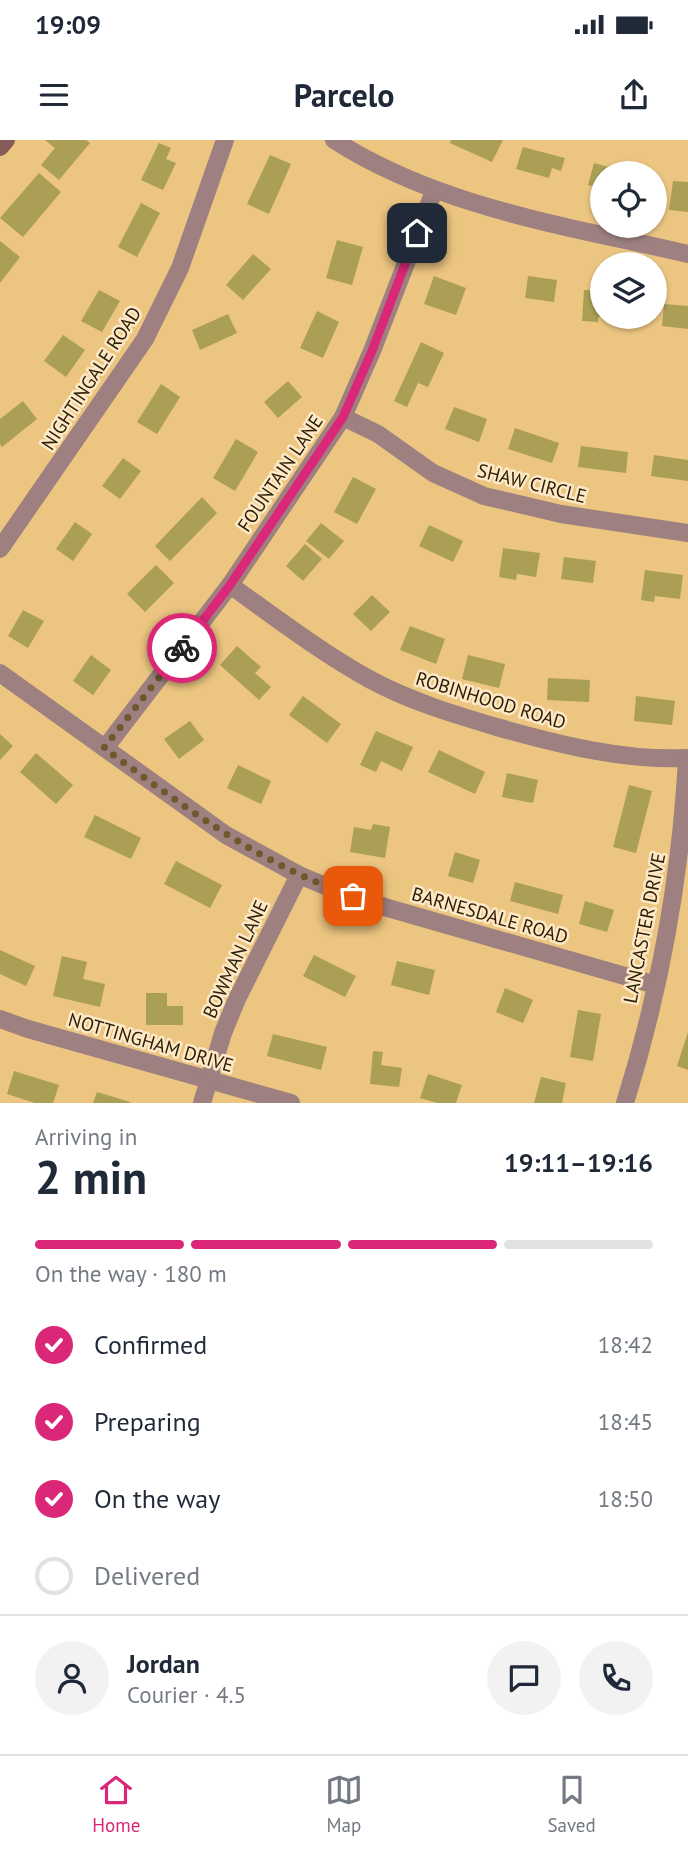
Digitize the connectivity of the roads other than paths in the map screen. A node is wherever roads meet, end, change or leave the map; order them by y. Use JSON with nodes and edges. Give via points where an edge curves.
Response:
{"nodes":[{"id":1,"x":6,"y":140,"type":"edge"},
{"id":2,"x":225,"y":140,"type":"edge"},
{"id":3,"x":334,"y":140,"type":"edge"},
{"id":4,"x":0,"y":147,"type":"edge"},
{"id":5,"x":434,"y":191,"type":"junction"},
{"id":6,"x":688,"y":254,"type":"edge"},
{"id":7,"x":343,"y":417,"type":"junction"},
{"id":8,"x":688,"y":533,"type":"edge"},
{"id":9,"x":0,"y":549,"type":"edge"},
{"id":10,"x":230,"y":585,"type":"junction"},
{"id":11,"x":0,"y":673,"type":"edge"},
{"id":12,"x":104,"y":748,"type":"junction"},
{"id":13,"x":687,"y":758,"type":"edge"},
{"id":14,"x":299,"y":875,"type":"junction"},
{"id":15,"x":656,"y":985,"type":"junction"},
{"id":16,"x":0,"y":1019,"type":"edge"},
{"id":17,"x":209,"y":1081,"type":"junction"},
{"id":18,"x":202,"y":1103,"type":"edge"},
{"id":19,"x":292,"y":1103,"type":"edge"},
{"id":20,"x":625,"y":1103,"type":"edge"}],
"edges":[{"from":1,"to":4,"type":"street"},
{"from":2,"to":9,"type":"street","name":"NIGHTINGALE ROAD","via":[[180,268],[145,339]]},
{"from":3,"to":5,"type":"street"},
{"from":5,"to":6,"type":"street"},
{"from":5,"to":7,"type":"street","name":"FOUNTAIN LANE"},
{"from":7,"to":8,"type":"street","name":"SHAW CIRCLE","via":[[378,434],[433,473],[484,496],[561,514]]},
{"from":7,"to":10,"type":"street","name":"FOUNTAIN LANE"},
{"from":10,"to":12,"type":"street","name":"FOUNTAIN LANE"},
{"from":10,"to":13,"type":"street","name":"ROBINHOOD ROAD","via":[[369,678],[408,698],[544,739],[626,756]]},
{"from":11,"to":12,"type":"street","name":"BARNESDALE ROAD"},
{"from":12,"to":14,"type":"street","name":"BARNESDALE ROAD","via":[[226,835]]},
{"from":13,"to":15,"type":"street","name":"LANCASTER DRIVE","via":[[684,823]]},
{"from":14,"to":15,"type":"street","name":"BARNESDALE ROAD","via":[[388,908]]},
{"from":14,"to":17,"type":"street","name":"BOWMAN LANE","via":[[237,999]]},
{"from":15,"to":20,"type":"street","name":"LANCASTER DRIVE"},
{"from":16,"to":17,"type":"street","name":"NOTTINGHAM DRIVE"},
{"from":17,"to":18,"type":"street","name":"BOWMAN LANE"},
{"from":17,"to":19,"type":"street","name":"NOTTINGHAM DRIVE"}]}
